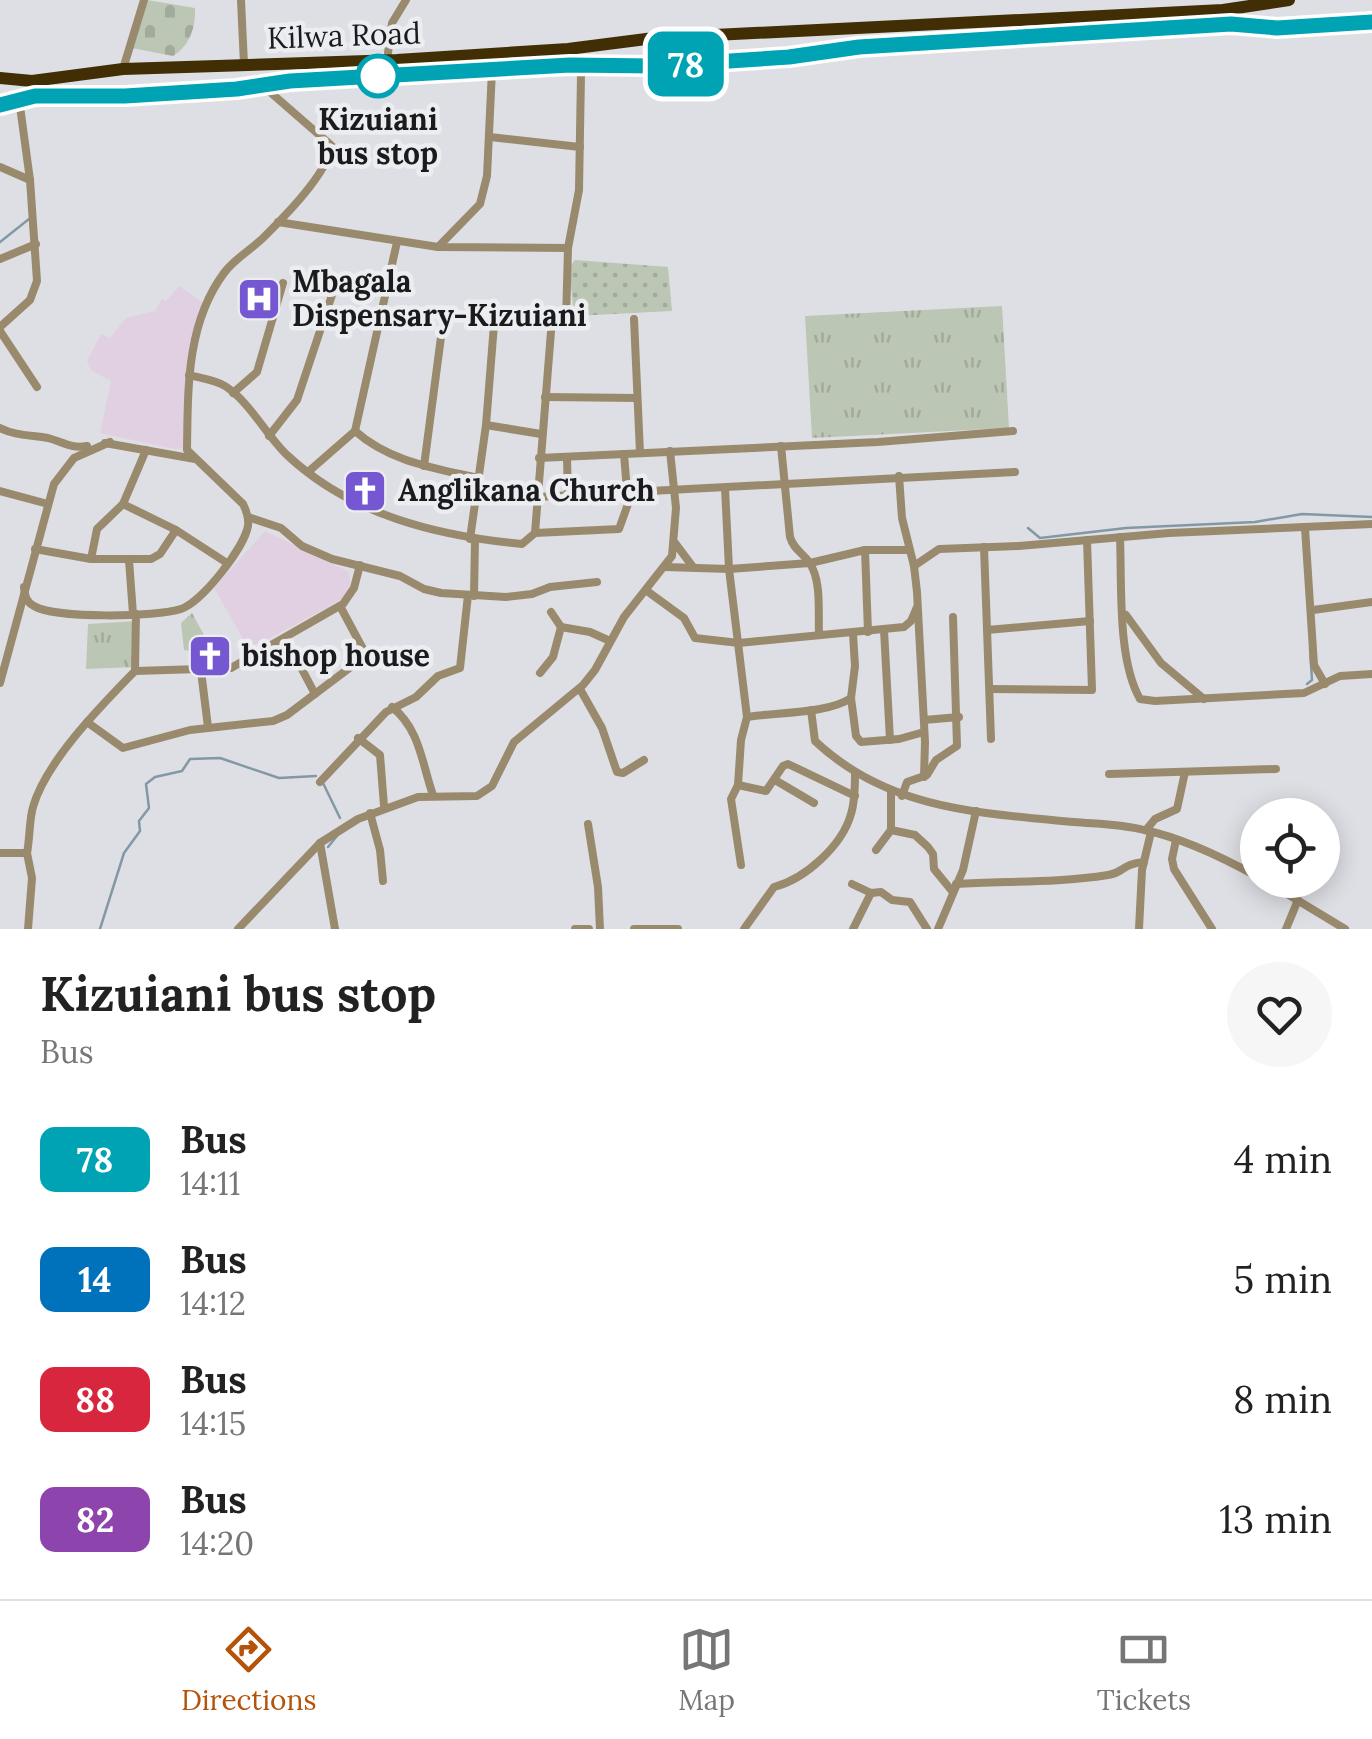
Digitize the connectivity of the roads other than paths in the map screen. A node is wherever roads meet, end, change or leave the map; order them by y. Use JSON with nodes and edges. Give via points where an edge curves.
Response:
{"nodes":[{"id":1,"x":144,"y":0,"type":"edge"},
{"id":2,"x":241,"y":0,"type":"edge"},
{"id":3,"x":406,"y":0,"type":"edge"},
{"id":4,"x":1280,"y":0,"type":"edge"},
{"id":5,"x":1289,"y":0,"type":"edge"},
{"id":6,"x":1372,"y":22,"type":"edge"},
{"id":7,"x":388,"y":53,"type":"dead end"},
{"id":8,"x":244,"y":64,"type":"junction"},
{"id":9,"x":123,"y":69,"type":"junction"},
{"id":10,"x":492,"y":70,"type":"junction"},
{"id":11,"x":580,"y":75,"type":"dead end"},
{"id":12,"x":0,"y":78,"type":"edge"},
{"id":13,"x":262,"y":86,"type":"junction"},
{"id":14,"x":19,"y":99,"type":"junction"},
{"id":15,"x":0,"y":104,"type":"edge"},
{"id":16,"x":490,"y":137,"type":"junction"},
{"id":17,"x":580,"y":147,"type":"junction"},
{"id":18,"x":0,"y":167,"type":"edge"},
{"id":19,"x":30,"y":180,"type":"junction"},
{"id":20,"x":278,"y":222,"type":"junction"},
{"id":21,"x":397,"y":242,"type":"junction"},
{"id":22,"x":36,"y":244,"type":"junction"},
{"id":23,"x":438,"y":246,"type":"junction"},
{"id":24,"x":568,"y":248,"type":"junction"},
{"id":25,"x":0,"y":259,"type":"edge"},
{"id":26,"x":283,"y":282,"type":"dead end"},
{"id":27,"x":332,"y":295,"type":"dead end"},
{"id":28,"x":496,"y":312,"type":"dead end"},
{"id":29,"x":552,"y":319,"type":"dead end"},
{"id":30,"x":634,"y":319,"type":"dead end"},
{"id":31,"x":566,"y":320,"type":"dead end"},
{"id":32,"x":0,"y":329,"type":"edge"},
{"id":33,"x":440,"y":337,"type":"dead end"},
{"id":34,"x":188,"y":375,"type":"junction"},
{"id":35,"x":37,"y":387,"type":"dead end"},
{"id":36,"x":233,"y":393,"type":"junction"},
{"id":37,"x":545,"y":397,"type":"junction"},
{"id":38,"x":636,"y":398,"type":"junction"},
{"id":39,"x":486,"y":424,"type":"junction"},
{"id":40,"x":0,"y":428,"type":"edge"},
{"id":41,"x":356,"y":431,"type":"junction"},
{"id":42,"x":1012,"y":432,"type":"dead end"},
{"id":43,"x":541,"y":434,"type":"junction"},
{"id":44,"x":269,"y":436,"type":"junction"},
{"id":45,"x":110,"y":442,"type":"junction"},
{"id":46,"x":781,"y":446,"type":"junction"},
{"id":47,"x":146,"y":450,"type":"junction"},
{"id":48,"x":670,"y":451,"type":"junction"},
{"id":49,"x":640,"y":453,"type":"junction"},
{"id":50,"x":624,"y":454,"type":"junction"},
{"id":51,"x":540,"y":458,"type":"junction"},
{"id":52,"x":195,"y":459,"type":"junction"},
{"id":53,"x":568,"y":459,"type":"junction"},
{"id":54,"x":424,"y":466,"type":"junction"},
{"id":55,"x":308,"y":472,"type":"junction"},
{"id":56,"x":1015,"y":472,"type":"dead end"},
{"id":57,"x":899,"y":476,"type":"junction"},
{"id":58,"x":478,"y":478,"type":"junction"},
{"id":59,"x":784,"y":485,"type":"junction"},
{"id":60,"x":725,"y":488,"type":"junction"},
{"id":61,"x":0,"y":490,"type":"edge"},
{"id":62,"x":630,"y":490,"type":"junction"},
{"id":63,"x":674,"y":490,"type":"junction"},
{"id":64,"x":568,"y":494,"type":"junction"},
{"id":65,"x":536,"y":498,"type":"junction"},
{"id":66,"x":48,"y":504,"type":"junction"},
{"id":67,"x":123,"y":504,"type":"junction"},
{"id":68,"x":248,"y":517,"type":"junction"},
{"id":69,"x":1372,"y":524,"type":"edge"},
{"id":70,"x":1305,"y":528,"type":"junction"},
{"id":71,"x":176,"y":530,"type":"junction"},
{"id":72,"x":535,"y":533,"type":"junction"},
{"id":73,"x":1120,"y":537,"type":"junction"},
{"id":74,"x":472,"y":539,"type":"junction"},
{"id":75,"x":1086,"y":540,"type":"junction"},
{"id":76,"x":675,"y":543,"type":"junction"},
{"id":77,"x":984,"y":547,"type":"junction"},
{"id":78,"x":35,"y":548,"type":"junction"},
{"id":79,"x":865,"y":550,"type":"junction"},
{"id":80,"x":908,"y":550,"type":"junction"},
{"id":81,"x":91,"y":559,"type":"junction"},
{"id":82,"x":129,"y":560,"type":"junction"},
{"id":83,"x":810,"y":562,"type":"junction"},
{"id":84,"x":226,"y":564,"type":"junction"},
{"id":85,"x":360,"y":565,"type":"junction"},
{"id":86,"x":914,"y":566,"type":"junction"},
{"id":87,"x":665,"y":567,"type":"junction"},
{"id":88,"x":694,"y":567,"type":"junction"},
{"id":89,"x":729,"y":569,"type":"junction"},
{"id":90,"x":597,"y":582,"type":"dead end"},
{"id":91,"x":24,"y":587,"type":"junction"},
{"id":92,"x":647,"y":591,"type":"junction"},
{"id":93,"x":471,"y":596,"type":"junction"},
{"id":94,"x":1372,"y":602,"type":"edge"},
{"id":95,"x":340,"y":606,"type":"junction"},
{"id":96,"x":917,"y":607,"type":"junction"},
{"id":97,"x":40,"y":610,"type":"junction"},
{"id":98,"x":1312,"y":610,"type":"junction"},
{"id":99,"x":1124,"y":611,"type":"junction"},
{"id":100,"x":551,"y":612,"type":"dead end"},
{"id":101,"x":135,"y":614,"type":"junction"},
{"id":102,"x":954,"y":616,"type":"dead end"},
{"id":103,"x":16,"y":617,"type":"junction"},
{"id":104,"x":1090,"y":622,"type":"junction"},
{"id":105,"x":561,"y":627,"type":"junction"},
{"id":106,"x":884,"y":630,"type":"junction"},
{"id":107,"x":987,"y":630,"type":"junction"},
{"id":108,"x":868,"y":632,"type":"junction"},
{"id":109,"x":819,"y":634,"type":"junction"},
{"id":110,"x":853,"y":634,"type":"junction"},
{"id":111,"x":5,"y":637,"type":"edge"},
{"id":112,"x":286,"y":639,"type":"junction"},
{"id":113,"x":610,"y":641,"type":"junction"},
{"id":114,"x":739,"y":642,"type":"junction"},
{"id":115,"x":135,"y":671,"type":"junction"},
{"id":116,"x":201,"y":672,"type":"junction"},
{"id":117,"x":540,"y":673,"type":"dead end"},
{"id":118,"x":1372,"y":674,"type":"edge"},
{"id":119,"x":0,"y":683,"type":"edge"},
{"id":120,"x":1325,"y":684,"type":"junction"},
{"id":121,"x":580,"y":689,"type":"junction"},
{"id":122,"x":990,"y":689,"type":"junction"},
{"id":123,"x":316,"y":694,"type":"junction"},
{"id":124,"x":851,"y":698,"type":"junction"},
{"id":125,"x":1204,"y":699,"type":"junction"},
{"id":126,"x":392,"y":708,"type":"junction"},
{"id":127,"x":812,"y":710,"type":"junction"},
{"id":128,"x":747,"y":716,"type":"junction"},
{"id":129,"x":959,"y":717,"type":"junction"},
{"id":130,"x":924,"y":720,"type":"junction"},
{"id":131,"x":88,"y":722,"type":"junction"},
{"id":132,"x":208,"y":727,"type":"junction"},
{"id":133,"x":924,"y":732,"type":"junction"},
{"id":134,"x":358,"y":738,"type":"junction"},
{"id":135,"x":991,"y":739,"type":"dead end"},
{"id":136,"x":890,"y":740,"type":"junction"},
{"id":137,"x":644,"y":760,"type":"dead end"},
{"id":138,"x":1276,"y":769,"type":"dead end"},
{"id":139,"x":1185,"y":772,"type":"junction"},
{"id":140,"x":855,"y":774,"type":"junction"},
{"id":141,"x":1109,"y":774,"type":"dead end"},
{"id":142,"x":924,"y":777,"type":"junction"},
{"id":143,"x":776,"y":780,"type":"junction"},
{"id":144,"x":320,"y":782,"type":"dead end"},
{"id":145,"x":738,"y":785,"type":"junction"},
{"id":146,"x":890,"y":792,"type":"junction"},
{"id":147,"x":433,"y":795,"type":"junction"},
{"id":148,"x":855,"y":796,"type":"junction"},
{"id":149,"x":902,"y":796,"type":"junction"},
{"id":150,"x":814,"y":803,"type":"dead end"},
{"id":151,"x":384,"y":806,"type":"junction"},
{"id":152,"x":976,"y":811,"type":"junction"},
{"id":153,"x":370,"y":814,"type":"junction"},
{"id":154,"x":588,"y":824,"type":"dead end"},
{"id":155,"x":891,"y":830,"type":"junction"},
{"id":156,"x":1148,"y":831,"type":"junction"},
{"id":157,"x":1176,"y":840,"type":"junction"},
{"id":158,"x":320,"y":843,"type":"junction"},
{"id":159,"x":876,"y":850,"type":"dead end"},
{"id":160,"x":0,"y":853,"type":"edge"},
{"id":161,"x":28,"y":853,"type":"junction"},
{"id":162,"x":1144,"y":862,"type":"junction"},
{"id":163,"x":741,"y":865,"type":"dead end"},
{"id":164,"x":1240,"y":869,"type":"edge"},
{"id":165,"x":383,"y":882,"type":"dead end"},
{"id":166,"x":852,"y":884,"type":"dead end"},
{"id":167,"x":954,"y":888,"type":"junction"},
{"id":168,"x":871,"y":893,"type":"junction"},
{"id":169,"x":1295,"y":898,"type":"edge"},
{"id":170,"x":1298,"y":900,"type":"junction"},
{"id":171,"x":1203,"y":924,"type":"edge"},
{"id":172,"x":28,"y":929,"type":"edge"},
{"id":173,"x":238,"y":929,"type":"edge"},
{"id":174,"x":336,"y":929,"type":"edge"},
{"id":175,"x":575,"y":929,"type":"edge"},
{"id":176,"x":589,"y":929,"type":"edge"},
{"id":177,"x":600,"y":929,"type":"edge"},
{"id":178,"x":634,"y":929,"type":"edge"},
{"id":179,"x":676,"y":929,"type":"edge"},
{"id":180,"x":744,"y":929,"type":"edge"},
{"id":181,"x":854,"y":929,"type":"edge"},
{"id":182,"x":928,"y":929,"type":"edge"},
{"id":183,"x":938,"y":929,"type":"edge"},
{"id":184,"x":1139,"y":929,"type":"edge"},
{"id":185,"x":1212,"y":929,"type":"edge"},
{"id":186,"x":1286,"y":929,"type":"edge"},
{"id":187,"x":1345,"y":929,"type":"edge"}],
"edges":[{"from":1,"to":9,"type":"street"},
{"from":2,"to":8,"type":"street"},
{"from":3,"to":7,"type":"street","via":[[392,23]]},
{"from":4,"to":5,"type":"highway","name":"Kilwa Road"},
{"from":4,"to":8,"type":"highway","name":"Kilwa Road","via":[[1223,10]]},
{"from":6,"to":10,"type":"highway","name":"Kilwa Road","via":[[1231,24],[653,66]]},
{"from":8,"to":9,"type":"highway","name":"Kilwa Road"},
{"from":9,"to":12,"type":"highway","name":"Kilwa Road","via":[[32,81]]},
{"from":10,"to":13,"type":"highway","name":"Kilwa Road"},
{"from":10,"to":16,"type":"street"},
{"from":11,"to":17,"type":"street"},
{"from":12,"to":15,"type":"highway","via":[[6,92]]},
{"from":13,"to":14,"type":"highway","name":"Kilwa Road"},
{"from":13,"to":20,"type":"street","via":[[332,146]]},
{"from":14,"to":15,"type":"highway","name":"Kilwa Road"},
{"from":14,"to":19,"type":"street"},
{"from":16,"to":17,"type":"street"},
{"from":16,"to":23,"type":"street","via":[[480,204]]},
{"from":17,"to":24,"type":"street"},
{"from":18,"to":19,"type":"street"},
{"from":19,"to":22,"type":"street"},
{"from":20,"to":21,"type":"street"},
{"from":20,"to":34,"type":"street","via":[[224,272],[203,308]]},
{"from":21,"to":23,"type":"street"},
{"from":21,"to":41,"type":"street"},
{"from":22,"to":25,"type":"street"},
{"from":22,"to":32,"type":"street","via":[[30,300]]},
{"from":23,"to":24,"type":"street"},
{"from":24,"to":31,"type":"street"},
{"from":26,"to":36,"type":"street","via":[[256,372]]},
{"from":27,"to":44,"type":"street","via":[[297,400]]},
{"from":28,"to":39,"type":"street"},
{"from":29,"to":37,"type":"street"},
{"from":30,"to":38,"type":"street"},
{"from":32,"to":35,"type":"street"},
{"from":33,"to":54,"type":"street"},
{"from":34,"to":36,"type":"street"},
{"from":34,"to":52,"type":"street","via":[[187,450]]},
{"from":36,"to":44,"type":"street"},
{"from":37,"to":38,"type":"street"},
{"from":37,"to":43,"type":"street"},
{"from":38,"to":49,"type":"street"},
{"from":39,"to":43,"type":"street"},
{"from":39,"to":58,"type":"street"},
{"from":40,"to":45,"type":"street","via":[[74,449]]},
{"from":41,"to":54,"type":"street","via":[[379,450]]},
{"from":41,"to":55,"type":"street"},
{"from":42,"to":46,"type":"street"},
{"from":43,"to":51,"type":"street"},
{"from":44,"to":55,"type":"street"},
{"from":45,"to":47,"type":"street"},
{"from":45,"to":66,"type":"street","via":[[66,465]]},
{"from":46,"to":48,"type":"street"},
{"from":46,"to":59,"type":"street"},
{"from":47,"to":52,"type":"street"},
{"from":47,"to":67,"type":"street"},
{"from":48,"to":49,"type":"street"},
{"from":48,"to":63,"type":"street"},
{"from":49,"to":50,"type":"street"},
{"from":50,"to":53,"type":"street"},
{"from":50,"to":62,"type":"street"},
{"from":51,"to":53,"type":"street"},
{"from":51,"to":65,"type":"street"},
{"from":52,"to":68,"type":"street","via":[[243,504]]},
{"from":53,"to":64,"type":"street"},
{"from":54,"to":58,"type":"street"},
{"from":55,"to":74,"type":"street","via":[[388,516]]},
{"from":56,"to":57,"type":"street"},
{"from":57,"to":59,"type":"street"},
{"from":57,"to":80,"type":"street"},
{"from":58,"to":74,"type":"street"},
{"from":59,"to":60,"type":"street"},
{"from":59,"to":83,"type":"street","via":[[794,548]]},
{"from":60,"to":63,"type":"street"},
{"from":60,"to":89,"type":"street"},
{"from":61,"to":66,"type":"street"},
{"from":62,"to":63,"type":"street"},
{"from":62,"to":64,"type":"street"},
{"from":62,"to":72,"type":"street","via":[[620,529]]},
{"from":63,"to":76,"type":"street"},
{"from":64,"to":65,"type":"street"},
{"from":65,"to":72,"type":"street"},
{"from":66,"to":78,"type":"street"},
{"from":67,"to":71,"type":"street"},
{"from":67,"to":81,"type":"street","via":[[97,529]]},
{"from":68,"to":84,"type":"street","via":[[245,537]]},
{"from":68,"to":85,"type":"street","via":[[281,528],[302,546]]},
{"from":69,"to":70,"type":"street"},
{"from":70,"to":73,"type":"street"},
{"from":70,"to":98,"type":"street"},
{"from":71,"to":82,"type":"street","via":[[160,554]]},
{"from":71,"to":84,"type":"street"},
{"from":72,"to":74,"type":"street","via":[[522,544]]},
{"from":73,"to":75,"type":"street"},
{"from":73,"to":99,"type":"street"},
{"from":74,"to":93,"type":"street"},
{"from":75,"to":77,"type":"street"},
{"from":75,"to":104,"type":"street"},
{"from":76,"to":87,"type":"street"},
{"from":76,"to":88,"type":"street"},
{"from":77,"to":86,"type":"street","via":[[941,552]]},
{"from":77,"to":107,"type":"street"},
{"from":78,"to":81,"type":"street"},
{"from":78,"to":91,"type":"street"},
{"from":79,"to":80,"type":"street"},
{"from":79,"to":83,"type":"street"},
{"from":79,"to":108,"type":"street"},
{"from":80,"to":86,"type":"street"},
{"from":81,"to":82,"type":"street"},
{"from":82,"to":101,"type":"street"},
{"from":83,"to":89,"type":"street"},
{"from":83,"to":109,"type":"street"},
{"from":84,"to":101,"type":"street","via":[[183,608]]},
{"from":85,"to":93,"type":"street","via":[[424,589]]},
{"from":85,"to":95,"type":"street"},
{"from":86,"to":96,"type":"street"},
{"from":87,"to":88,"type":"street"},
{"from":87,"to":92,"type":"street"},
{"from":88,"to":89,"type":"street"},
{"from":89,"to":114,"type":"street"},
{"from":90,"to":93,"type":"street","via":[[526,595]]},
{"from":91,"to":97,"type":"street","via":[[28,602]]},
{"from":91,"to":103,"type":"street"},
{"from":92,"to":113,"type":"street"},
{"from":92,"to":114,"type":"street","via":[[684,618],[695,638]]},
{"from":93,"to":126,"type":"street","via":[[460,668]]},
{"from":94,"to":98,"type":"street"},
{"from":95,"to":112,"type":"street"},
{"from":95,"to":123,"type":"street","via":[[362,654]]},
{"from":96,"to":106,"type":"street","via":[[904,627]]},
{"from":96,"to":130,"type":"street"},
{"from":97,"to":101,"type":"street"},
{"from":97,"to":103,"type":"street"},
{"from":98,"to":120,"type":"street","via":[[1314,665]]},
{"from":99,"to":125,"type":"street","via":[[1161,663]]},
{"from":99,"to":125,"type":"street","via":[[1140,699]]},
{"from":100,"to":105,"type":"street"},
{"from":101,"to":115,"type":"street"},
{"from":102,"to":129,"type":"street"},
{"from":103,"to":111,"type":"street"},
{"from":104,"to":107,"type":"street"},
{"from":104,"to":122,"type":"street","via":[[1092,690]]},
{"from":105,"to":113,"type":"street"},
{"from":105,"to":117,"type":"street","via":[[553,657]]},
{"from":106,"to":108,"type":"street"},
{"from":106,"to":136,"type":"street"},
{"from":107,"to":122,"type":"street"},
{"from":108,"to":110,"type":"street"},
{"from":109,"to":110,"type":"street"},
{"from":109,"to":114,"type":"street"},
{"from":110,"to":124,"type":"street"},
{"from":111,"to":119,"type":"street"},
{"from":112,"to":116,"type":"street","via":[[240,665]]},
{"from":112,"to":123,"type":"street"},
{"from":113,"to":121,"type":"street"},
{"from":114,"to":128,"type":"street"},
{"from":115,"to":116,"type":"street"},
{"from":115,"to":131,"type":"street"},
{"from":116,"to":132,"type":"street"},
{"from":118,"to":120,"type":"street"},
{"from":120,"to":125,"type":"street","via":[[1304,693]]},
{"from":121,"to":137,"type":"street","via":[[617,772]]},
{"from":121,"to":147,"type":"street","via":[[514,742],[485,793]]},
{"from":122,"to":135,"type":"street"},
{"from":123,"to":132,"type":"street","via":[[273,721]]},
{"from":124,"to":127,"type":"street"},
{"from":124,"to":136,"type":"street","via":[[861,742]]},
{"from":126,"to":134,"type":"street"},
{"from":126,"to":147,"type":"street","via":[[406,718]]},
{"from":127,"to":128,"type":"street"},
{"from":127,"to":140,"type":"street","via":[[815,742]]},
{"from":128,"to":145,"type":"street"},
{"from":129,"to":130,"type":"street"},
{"from":129,"to":142,"type":"street","via":[[957,746]]},
{"from":130,"to":133,"type":"street"},
{"from":131,"to":132,"type":"street","via":[[122,748]]},
{"from":131,"to":161,"type":"street","via":[[37,796]]},
{"from":133,"to":136,"type":"street"},
{"from":133,"to":142,"type":"street"},
{"from":134,"to":144,"type":"street"},
{"from":134,"to":151,"type":"street","via":[[380,756]]},
{"from":138,"to":139,"type":"street"},
{"from":139,"to":141,"type":"street"},
{"from":139,"to":156,"type":"street","via":[[1177,809]]},
{"from":140,"to":146,"type":"street"},
{"from":140,"to":148,"type":"street"},
{"from":142,"to":149,"type":"street","via":[[908,782]]},
{"from":143,"to":145,"type":"street","via":[[760,792]]},
{"from":143,"to":148,"type":"street","via":[[788,764]]},
{"from":143,"to":150,"type":"street"},
{"from":145,"to":163,"type":"street","via":[[732,814]]},
{"from":146,"to":149,"type":"street"},
{"from":146,"to":155,"type":"street"},
{"from":147,"to":151,"type":"street"},
{"from":148,"to":180,"type":"street","via":[[836,843],[792,882],[774,887]]},
{"from":149,"to":152,"type":"street"},
{"from":151,"to":153,"type":"street"},
{"from":152,"to":156,"type":"street"},
{"from":152,"to":167,"type":"street"},
{"from":153,"to":158,"type":"street"},
{"from":153,"to":165,"type":"street"},
{"from":154,"to":177,"type":"street"},
{"from":155,"to":159,"type":"street"},
{"from":155,"to":167,"type":"street","via":[[915,834]]},
{"from":156,"to":157,"type":"street"},
{"from":156,"to":162,"type":"street"},
{"from":157,"to":164,"type":"street"},
{"from":157,"to":171,"type":"street","via":[[1172,864]]},
{"from":158,"to":173,"type":"street"},
{"from":158,"to":174,"type":"street"},
{"from":160,"to":161,"type":"street"},
{"from":161,"to":172,"type":"street"},
{"from":162,"to":167,"type":"street","via":[[1126,864],[1117,874]]},
{"from":162,"to":184,"type":"street"},
{"from":166,"to":168,"type":"street"},
{"from":167,"to":183,"type":"street"},
{"from":168,"to":181,"type":"street"},
{"from":168,"to":182,"type":"street","via":[[910,902]]},
{"from":169,"to":170,"type":"street"},
{"from":170,"to":186,"type":"street"},
{"from":170,"to":187,"type":"street"},
{"from":171,"to":185,"type":"street"},
{"from":175,"to":176,"type":"street"},
{"from":178,"to":179,"type":"street"}]}
